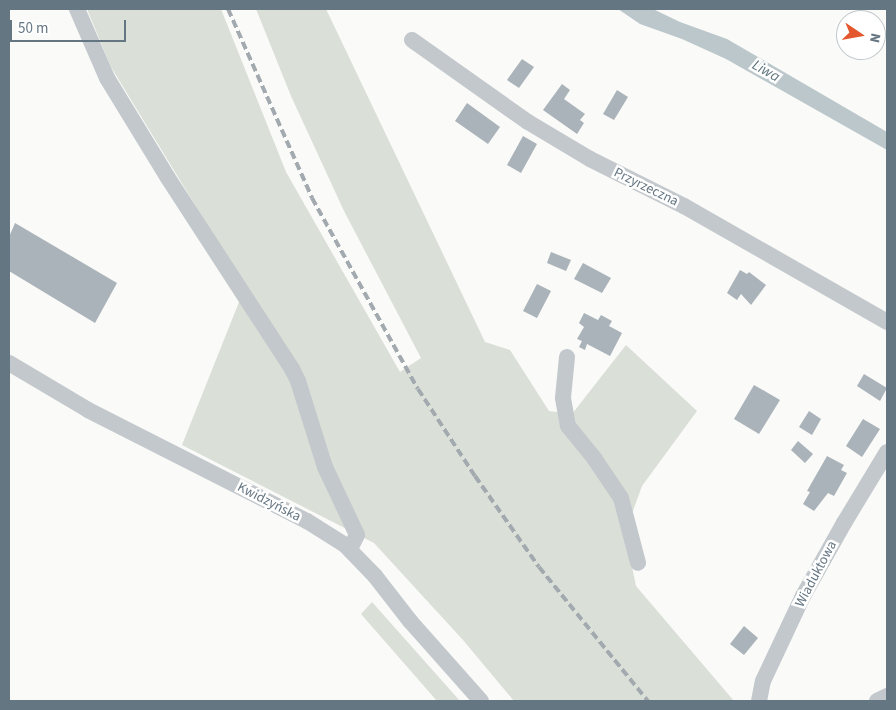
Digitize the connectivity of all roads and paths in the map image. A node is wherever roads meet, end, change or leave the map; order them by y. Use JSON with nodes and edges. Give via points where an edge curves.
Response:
{"nodes":[{"id":1,"x":77,"y":9,"type":"edge"},
{"id":2,"x":412,"y":40,"type":"dead end"},
{"id":3,"x":887,"y":322,"type":"edge"},
{"id":4,"x":567,"y":357,"type":"dead end"},
{"id":5,"x":9,"y":363,"type":"edge"},
{"id":6,"x":887,"y":452,"type":"edge"},
{"id":7,"x":350,"y":548,"type":"junction"},
{"id":8,"x":638,"y":563,"type":"dead end"},
{"id":9,"x":887,"y":696,"type":"edge"},
{"id":10,"x":481,"y":701,"type":"edge"},
{"id":11,"x":758,"y":701,"type":"edge"},
{"id":12,"x":877,"y":701,"type":"edge"}],
"edges":[{"from":1,"to":7,"type":"street","via":[[107,78],[292,369],[325,467],[357,535]]},
{"from":2,"to":3,"type":"street","name":"Przyrzeczna","via":[[528,122],[575,150],[708,219]]},
{"from":4,"to":8,"type":"street","via":[[563,398],[568,426],[620,498]]},
{"from":5,"to":7,"type":"street","name":"Kwidzyńska","via":[[88,410],[307,521]]},
{"from":6,"to":11,"type":"street","name":"Wiaduktowa","via":[[803,596],[763,681]]},
{"from":7,"to":10,"type":"street","name":"Kwidzyńska"},
{"from":9,"to":12,"type":"street"}]}
